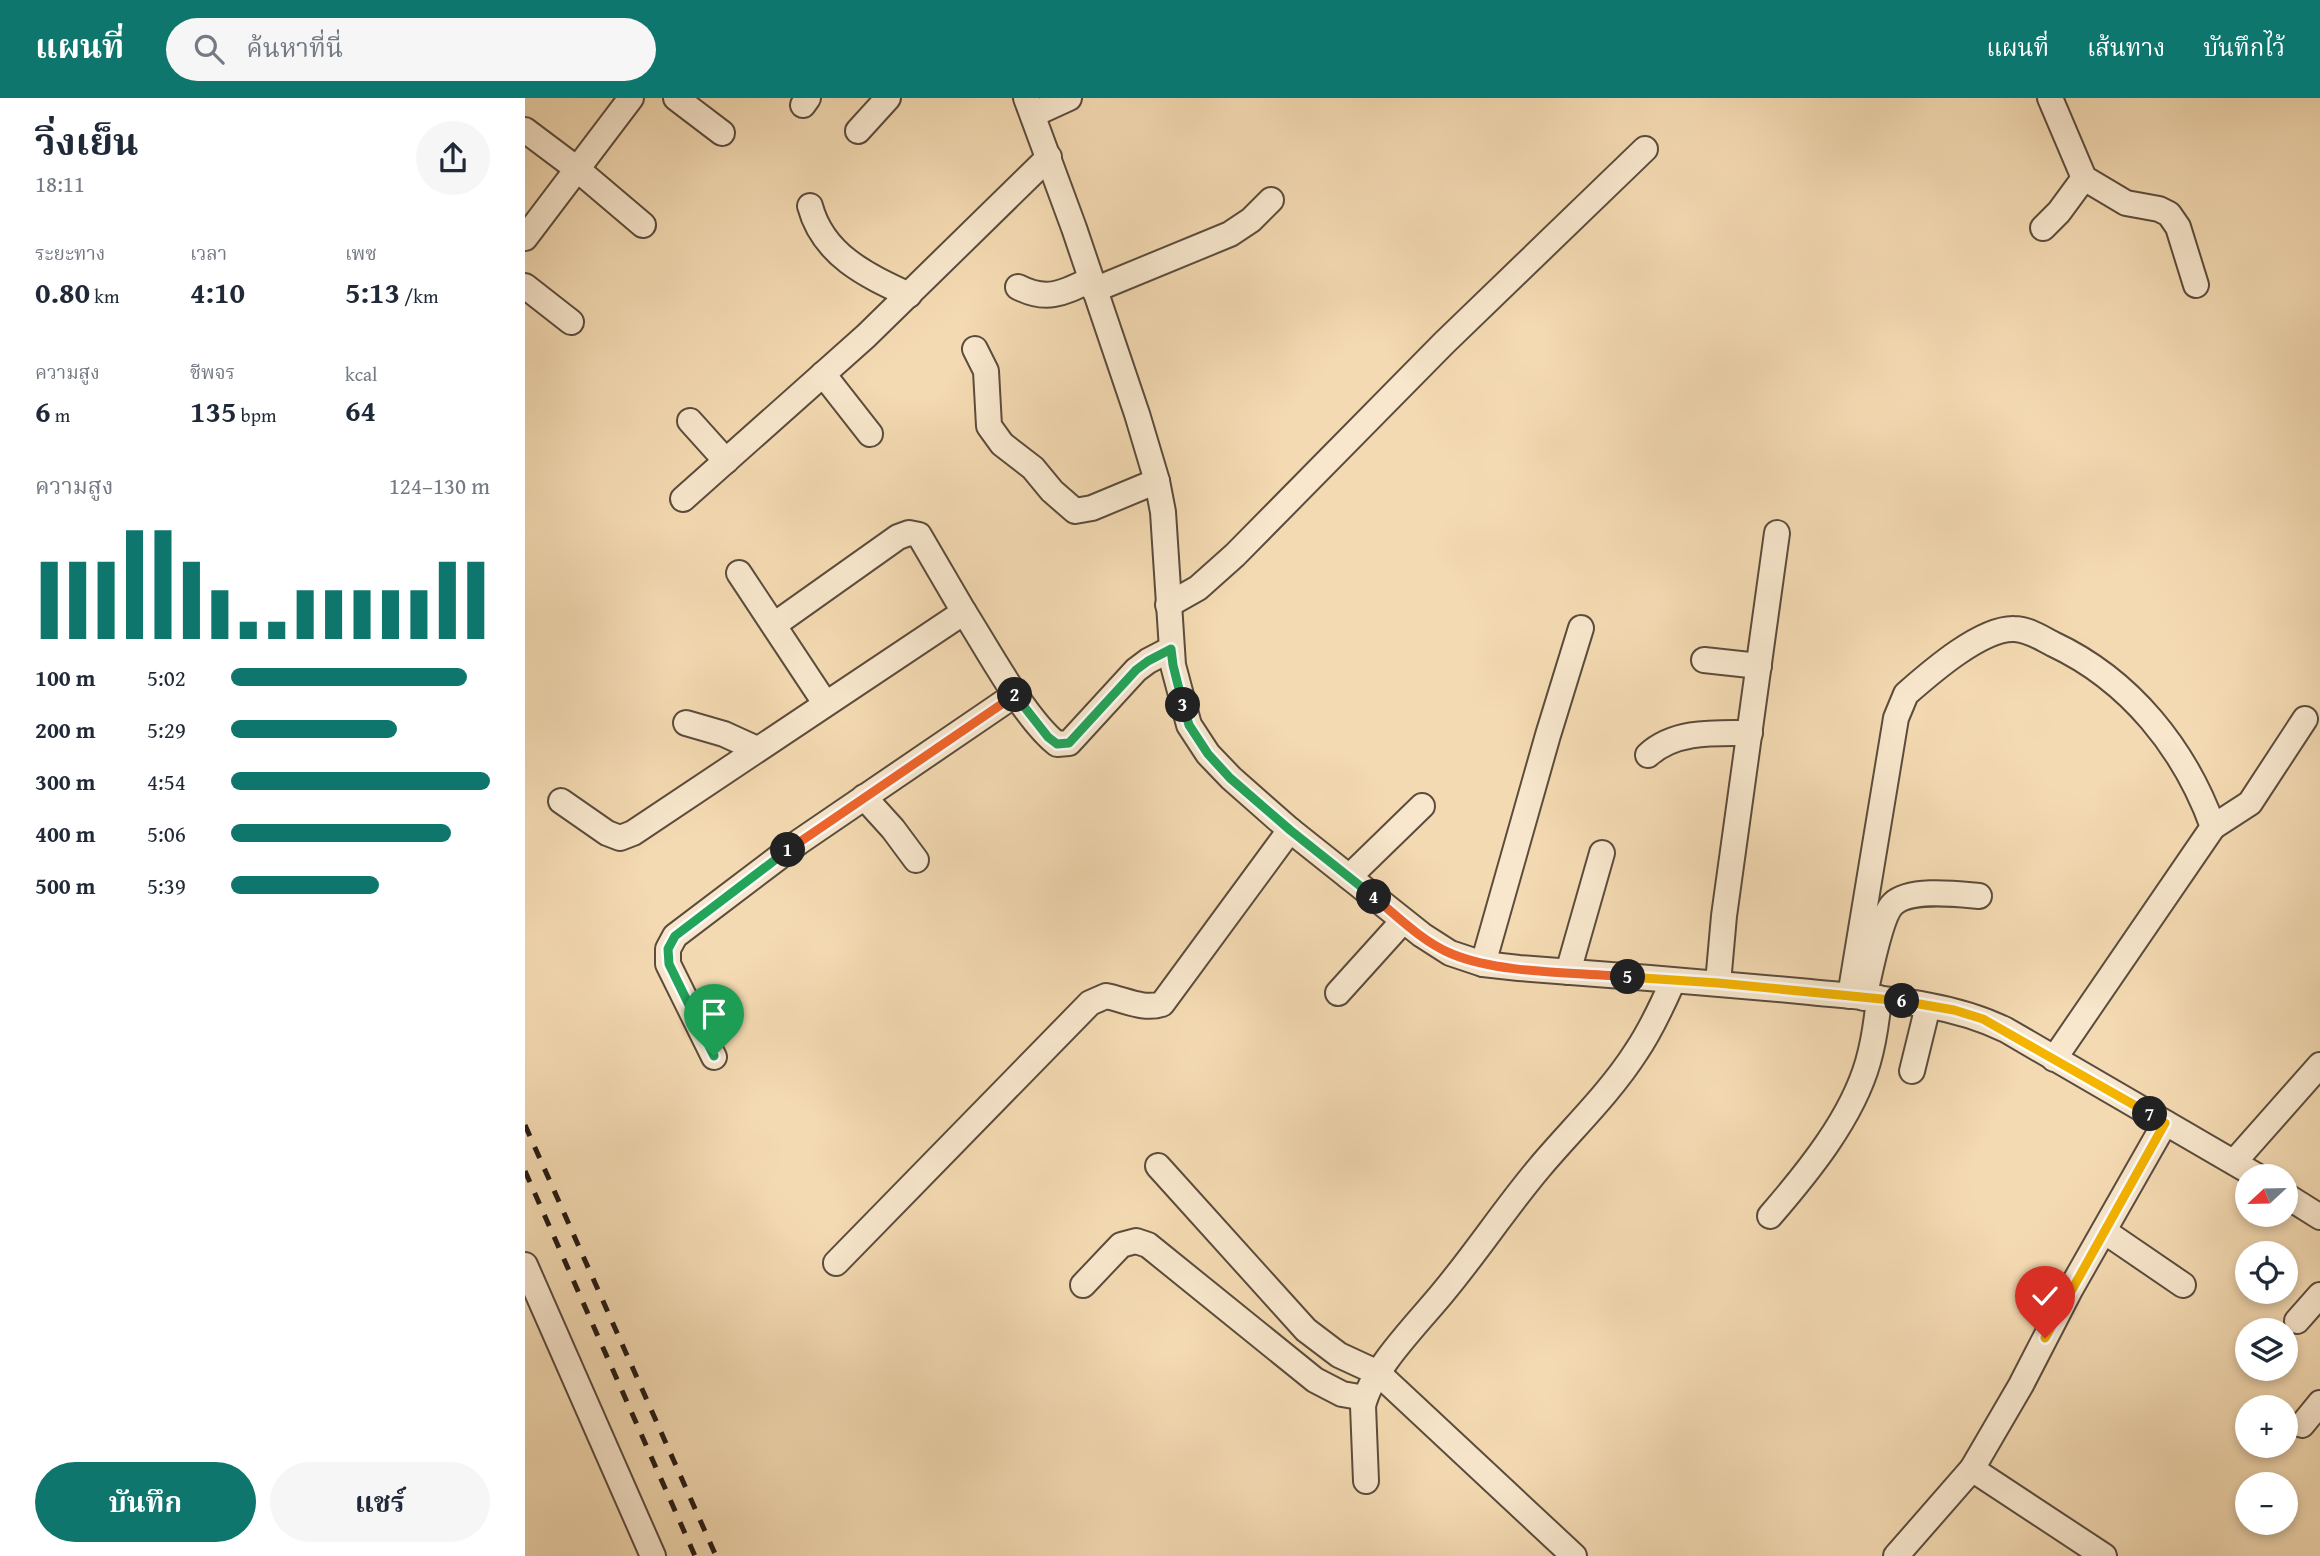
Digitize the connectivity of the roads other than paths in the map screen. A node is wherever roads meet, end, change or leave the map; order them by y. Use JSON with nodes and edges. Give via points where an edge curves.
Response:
{"nodes":[{"id":1,"x":631,"y":98,"type":"edge"},
{"id":2,"x":675,"y":98,"type":"edge"},
{"id":3,"x":888,"y":98,"type":"edge"},
{"id":4,"x":1069,"y":98,"type":"edge"},
{"id":5,"x":2050,"y":98,"type":"edge"},
{"id":6,"x":1030,"y":106,"type":"edge"},
{"id":7,"x":525,"y":130,"type":"edge"},
{"id":8,"x":858,"y":131,"type":"dead end"},
{"id":9,"x":722,"y":133,"type":"dead end"},
{"id":10,"x":1645,"y":149,"type":"dead end"},
{"id":11,"x":1049,"y":157,"type":"junction"},
{"id":12,"x":577,"y":169,"type":"junction"},
{"id":13,"x":2084,"y":178,"type":"junction"},
{"id":14,"x":1271,"y":200,"type":"dead end"},
{"id":15,"x":810,"y":206,"type":"dead end"},
{"id":16,"x":643,"y":225,"type":"dead end"},
{"id":17,"x":2043,"y":228,"type":"dead end"},
{"id":18,"x":525,"y":238,"type":"edge"},
{"id":19,"x":1092,"y":285,"type":"junction"},
{"id":20,"x":2196,"y":285,"type":"dead end"},
{"id":21,"x":525,"y":286,"type":"edge"},
{"id":22,"x":1018,"y":287,"type":"dead end"},
{"id":23,"x":909,"y":295,"type":"junction"},
{"id":24,"x":571,"y":321,"type":"dead end"},
{"id":25,"x":975,"y":349,"type":"dead end"},
{"id":26,"x":823,"y":374,"type":"junction"},
{"id":27,"x":690,"y":421,"type":"dead end"},
{"id":28,"x":870,"y":434,"type":"dead end"},
{"id":29,"x":726,"y":461,"type":"junction"},
{"id":30,"x":1157,"y":481,"type":"junction"},
{"id":31,"x":683,"y":499,"type":"dead end"},
{"id":32,"x":1777,"y":533,"type":"dead end"},
{"id":33,"x":739,"y":573,"type":"dead end"},
{"id":34,"x":1168,"y":605,"type":"junction"},
{"id":35,"x":964,"y":611,"type":"junction"},
{"id":36,"x":773,"y":625,"type":"junction"},
{"id":37,"x":1581,"y":628,"type":"dead end"},
{"id":38,"x":1171,"y":649,"type":"junction"},
{"id":39,"x":1704,"y":660,"type":"dead end"},
{"id":40,"x":1759,"y":666,"type":"junction"},
{"id":41,"x":1016,"y":694,"type":"junction"},
{"id":42,"x":825,"y":703,"type":"junction"},
{"id":43,"x":2305,"y":719,"type":"dead end"},
{"id":44,"x":686,"y":723,"type":"dead end"},
{"id":45,"x":1750,"y":733,"type":"junction"},
{"id":46,"x":757,"y":749,"type":"junction"},
{"id":47,"x":1648,"y":755,"type":"dead end"},
{"id":48,"x":864,"y":797,"type":"junction"},
{"id":49,"x":561,"y":801,"type":"dead end"},
{"id":50,"x":1423,"y":806,"type":"dead end"},
{"id":51,"x":2213,"y":827,"type":"junction"},
{"id":52,"x":1290,"y":830,"type":"junction"},
{"id":53,"x":1602,"y":853,"type":"dead end"},
{"id":54,"x":916,"y":860,"type":"dead end"},
{"id":55,"x":1349,"y":877,"type":"junction"},
{"id":56,"x":1979,"y":896,"type":"dead end"},
{"id":57,"x":1403,"y":921,"type":"junction"},
{"id":58,"x":1483,"y":964,"type":"junction"},
{"id":59,"x":1568,"y":972,"type":"junction"},
{"id":60,"x":1673,"y":981,"type":"junction"},
{"id":61,"x":1718,"y":983,"type":"junction"},
{"id":62,"x":1338,"y":993,"type":"dead end"},
{"id":63,"x":1864,"y":997,"type":"junction"},
{"id":64,"x":1928,"y":1006,"type":"junction"},
{"id":65,"x":714,"y":1056,"type":"dead end"},
{"id":66,"x":2055,"y":1059,"type":"junction"},
{"id":67,"x":2320,"y":1065,"type":"edge"},
{"id":68,"x":1912,"y":1071,"type":"dead end"},
{"id":69,"x":2165,"y":1123,"type":"junction"},
{"id":70,"x":2235,"y":1161,"type":"junction"},
{"id":71,"x":2239,"y":1164,"type":"edge"},
{"id":72,"x":1158,"y":1166,"type":"dead end"},
{"id":73,"x":2298,"y":1201,"type":"edge"},
{"id":74,"x":2316,"y":1209,"type":"edge"},
{"id":75,"x":1770,"y":1216,"type":"dead end"},
{"id":76,"x":2104,"y":1231,"type":"junction"},
{"id":77,"x":836,"y":1263,"type":"dead end"},
{"id":78,"x":525,"y":1265,"type":"edge"},
{"id":79,"x":1083,"y":1284,"type":"dead end"},
{"id":80,"x":2183,"y":1284,"type":"dead end"},
{"id":81,"x":2320,"y":1295,"type":"edge"},
{"id":82,"x":2298,"y":1320,"type":"edge"},
{"id":83,"x":1378,"y":1373,"type":"junction"},
{"id":84,"x":1365,"y":1398,"type":"junction"},
{"id":85,"x":2320,"y":1403,"type":"edge"},
{"id":86,"x":2302,"y":1425,"type":"dead end"},
{"id":87,"x":1972,"y":1469,"type":"junction"},
{"id":88,"x":1366,"y":1481,"type":"dead end"},
{"id":89,"x":1559,"y":1551,"type":"edge"},
{"id":90,"x":653,"y":1556,"type":"edge"},
{"id":91,"x":1896,"y":1556,"type":"edge"},
{"id":92,"x":2104,"y":1556,"type":"edge"}],
"edges":[{"from":1,"to":12,"type":"street"},
{"from":2,"to":9,"type":"street"},
{"from":3,"to":8,"type":"street"},
{"from":4,"to":6,"type":"street"},
{"from":5,"to":13,"type":"street"},
{"from":6,"to":11,"type":"street"},
{"from":7,"to":12,"type":"street"},
{"from":10,"to":34,"type":"street","via":[[1235,555],[1198,588]]},
{"from":11,"to":19,"type":"street"},
{"from":11,"to":23,"type":"street"},
{"from":12,"to":16,"type":"street"},
{"from":12,"to":18,"type":"street"},
{"from":13,"to":17,"type":"street"},
{"from":13,"to":20,"type":"street","via":[[2126,203],[2169,214],[2178,227]]},
{"from":14,"to":19,"type":"street","via":[[1230,234]]},
{"from":15,"to":23,"type":"street","via":[[823,238],[861,272]]},
{"from":19,"to":22,"type":"street","via":[[1050,295],[1034,295]]},
{"from":19,"to":30,"type":"street"},
{"from":21,"to":24,"type":"street"},
{"from":23,"to":26,"type":"street"},
{"from":25,"to":30,"type":"street","via":[[986,371],[989,426],[1002,444],[1075,511]]},
{"from":26,"to":28,"type":"street"},
{"from":26,"to":29,"type":"street"},
{"from":27,"to":29,"type":"street"},
{"from":29,"to":31,"type":"street"},
{"from":30,"to":34,"type":"street"},
{"from":32,"to":40,"type":"street"},
{"from":33,"to":36,"type":"street"},
{"from":34,"to":38,"type":"street"},
{"from":35,"to":36,"type":"street","via":[[919,535],[909,533]]},
{"from":35,"to":41,"type":"street"},
{"from":35,"to":42,"type":"street"},
{"from":36,"to":42,"type":"street"},
{"from":37,"to":58,"type":"street"},
{"from":38,"to":41,"type":"street","via":[[1136,670],[1069,743],[1057,744],[1048,737]]},
{"from":38,"to":52,"type":"street","via":[[1189,725],[1208,754]]},
{"from":39,"to":40,"type":"street"},
{"from":40,"to":45,"type":"street"},
{"from":41,"to":48,"type":"street"},
{"from":42,"to":46,"type":"street"},
{"from":43,"to":51,"type":"street","via":[[2250,803]]},
{"from":44,"to":46,"type":"street"},
{"from":45,"to":47,"type":"street","via":[[1682,737]]},
{"from":45,"to":61,"type":"street"},
{"from":46,"to":49,"type":"street","via":[[619,838]]},
{"from":48,"to":54,"type":"street"},
{"from":48,"to":65,"type":"street","via":[[675,936],[668,949],[669,964]]},
{"from":50,"to":55,"type":"street"},
{"from":51,"to":63,"type":"street","via":[[2200,791],[2178,753],[2108,677],[2078,655],[2028,632],[2014,628],[1996,632],[1964,648],[1906,694],[1901,704]]},
{"from":51,"to":66,"type":"street"},
{"from":52,"to":55,"type":"street"},
{"from":52,"to":77,"type":"street","via":[[1163,1004],[1141,1006],[1106,996],[1090,1003]]},
{"from":53,"to":59,"type":"street"},
{"from":55,"to":57,"type":"street"},
{"from":56,"to":63,"type":"street","via":[[1935,893],[1893,903]]},
{"from":57,"to":58,"type":"street","via":[[1450,953]]},
{"from":57,"to":62,"type":"street"},
{"from":58,"to":59,"type":"street"},
{"from":59,"to":60,"type":"street"},
{"from":60,"to":61,"type":"street"},
{"from":60,"to":83,"type":"street","via":[[1636,1054],[1539,1167]]},
{"from":61,"to":63,"type":"street"},
{"from":63,"to":64,"type":"street"},
{"from":63,"to":75,"type":"street","via":[[1876,1028],[1868,1063],[1836,1131]]},
{"from":64,"to":66,"type":"street","via":[[1983,1019]]},
{"from":64,"to":68,"type":"street"},
{"from":66,"to":69,"type":"street"},
{"from":67,"to":70,"type":"street"},
{"from":69,"to":70,"type":"street"},
{"from":69,"to":76,"type":"street"},
{"from":70,"to":71,"type":"street"},
{"from":72,"to":83,"type":"street","via":[[1306,1330],[1339,1355]]},
{"from":73,"to":74,"type":"street"},
{"from":76,"to":80,"type":"street"},
{"from":76,"to":87,"type":"street"},
{"from":78,"to":90,"type":"street"},
{"from":79,"to":84,"type":"street","via":[[1121,1245],[1136,1241],[1148,1245],[1315,1380],[1342,1394]]},
{"from":81,"to":82,"type":"street"},
{"from":83,"to":84,"type":"street"},
{"from":83,"to":89,"type":"street"},
{"from":84,"to":88,"type":"street"},
{"from":85,"to":86,"type":"street"},
{"from":87,"to":91,"type":"street"},
{"from":87,"to":92,"type":"street"}]}
